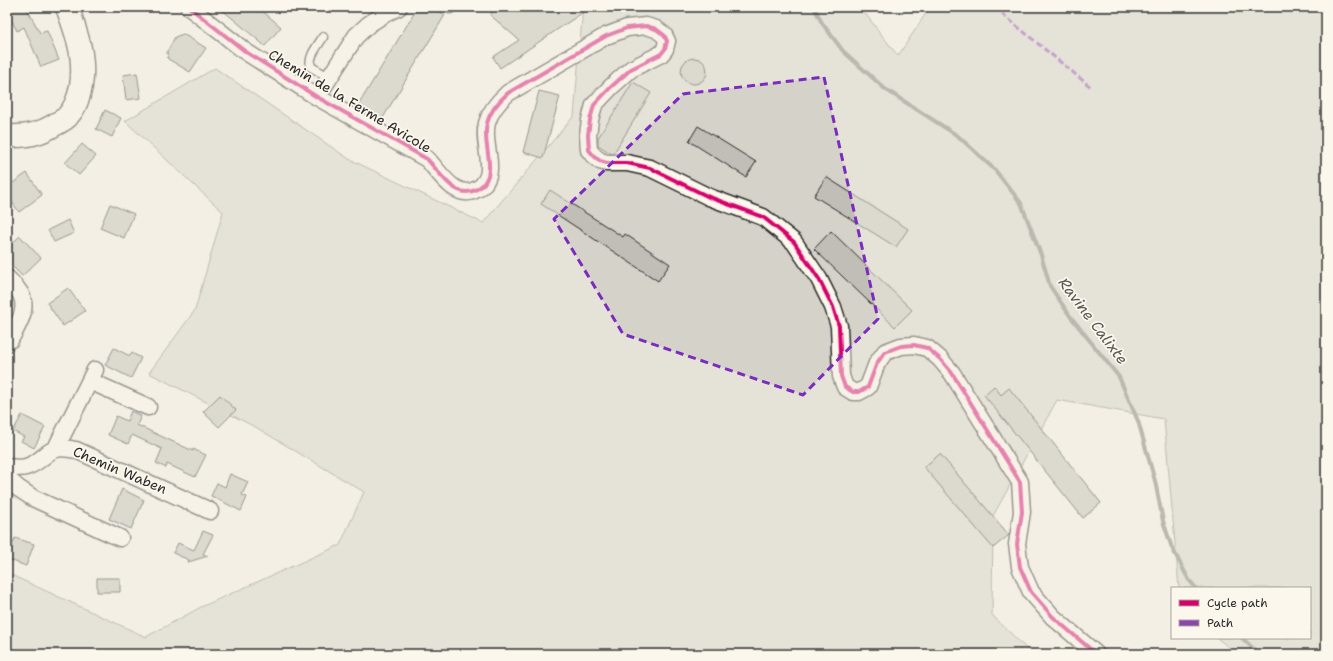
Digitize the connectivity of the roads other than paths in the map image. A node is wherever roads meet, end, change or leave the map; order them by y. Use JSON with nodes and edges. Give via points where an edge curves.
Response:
{"nodes":[{"id":1,"x":67,"y":7,"type":"edge"},
{"id":2,"x":189,"y":7,"type":"edge"},
{"id":3,"x":399,"y":7,"type":"edge"},
{"id":4,"x":323,"y":37,"type":"dead end"},
{"id":5,"x":330,"y":77,"type":"junction"},
{"id":6,"x":317,"y":96,"type":"junction"},
{"id":7,"x":7,"y":136,"type":"edge"},
{"id":8,"x":7,"y":278,"type":"edge"},
{"id":9,"x":10,"y":340,"type":"dead end"},
{"id":10,"x":148,"y":407,"type":"dead end"},
{"id":11,"x":56,"y":448,"type":"junction"},
{"id":12,"x":7,"y":467,"type":"edge"},
{"id":13,"x":7,"y":478,"type":"edge"},
{"id":14,"x":210,"y":511,"type":"dead end"},
{"id":15,"x":120,"y":538,"type":"dead end"},
{"id":16,"x":1096,"y":654,"type":"edge"}],
"edges":[{"from":1,"to":7,"type":"main road","via":[[81,53],[82,81],[75,104],[66,118],[38,134]]},
{"from":2,"to":6,"type":"street","name":"Chemin de la Ferme Avicole","via":[[246,52]]},
{"from":3,"to":5,"type":"street","name":"Chemin de la Ferme Avicole","via":[[369,24],[356,36]]},
{"from":4,"to":5,"type":"lane","via":[[310,62],[311,67]]},
{"from":5,"to":6,"type":"street","name":"Chemin de la Ferme Avicole"},
{"from":6,"to":16,"type":"street","name":"Chemin de la Ferme Avicole","via":[[427,159],[453,187],[464,193],[473,192],[481,188],[487,179],[489,169],[485,133],[487,122],[498,102],[508,93],[606,36],[627,28],[646,26],[656,29],[667,41],[665,49],[661,54],[631,69],[594,105],[588,135],[589,150],[600,161],[650,168],[709,197],[763,218],[794,242],[819,279],[833,307],[839,326],[842,376],[845,387],[853,392],[868,387],[877,363],[885,352],[901,346],[914,345],[927,348],[940,358],[1020,482],[1022,512],[1017,544],[1020,567],[1031,592],[1053,617]]},
{"from":8,"to":9,"type":"street","via":[[19,290],[24,302],[23,313]]},
{"from":10,"to":11,"type":"street","via":[[92,375]]},
{"from":11,"to":12,"type":"street","name":"Chemin Waben","via":[[25,467]]},
{"from":11,"to":14,"type":"street","name":"Chemin Waben","via":[[76,450]]},
{"from":13,"to":15,"type":"street","via":[[32,498]]}]}
